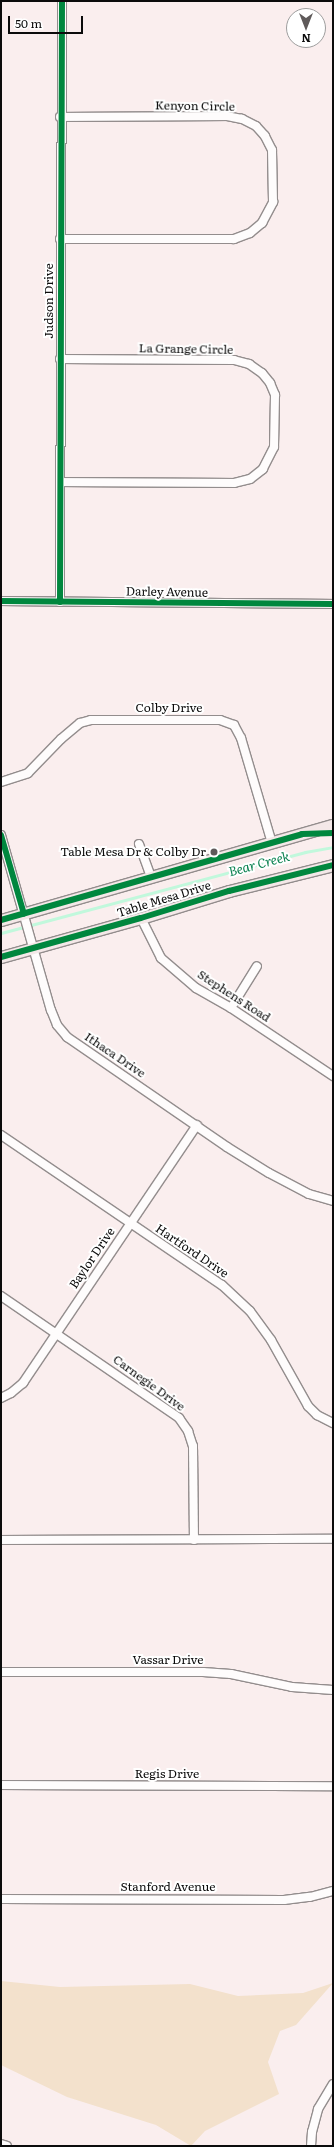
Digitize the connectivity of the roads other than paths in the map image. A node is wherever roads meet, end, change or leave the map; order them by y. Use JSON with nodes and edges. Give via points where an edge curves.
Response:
{"nodes":[{"id":1,"x":62,"y":1,"type":"edge"},
{"id":2,"x":60,"y":116,"type":"junction"},
{"id":3,"x":60,"y":238,"type":"junction"},
{"id":4,"x":60,"y":360,"type":"junction"},
{"id":5,"x":60,"y":482,"type":"junction"},
{"id":6,"x":1,"y":602,"type":"edge"},
{"id":7,"x":60,"y":602,"type":"junction"},
{"id":8,"x":333,"y":604,"type":"edge"},
{"id":9,"x":1,"y":782,"type":"edge"},
{"id":10,"x":333,"y":825,"type":"edge"},
{"id":11,"x":333,"y":833,"type":"edge"},
{"id":12,"x":302,"y":834,"type":"junction"},
{"id":13,"x":1,"y":835,"type":"edge"},
{"id":14,"x":272,"y":843,"type":"junction"},
{"id":15,"x":140,"y":844,"type":"dead end"},
{"id":16,"x":333,"y":865,"type":"edge"},
{"id":17,"x":151,"y":877,"type":"junction"},
{"id":18,"x":25,"y":918,"type":"junction"},
{"id":19,"x":141,"y":918,"type":"junction"},
{"id":20,"x":1,"y":920,"type":"edge"},
{"id":21,"x":32,"y":949,"type":"junction"},
{"id":22,"x":1,"y":957,"type":"edge"},
{"id":23,"x":257,"y":966,"type":"dead end"},
{"id":24,"x":231,"y":1008,"type":"junction"},
{"id":25,"x":333,"y":1076,"type":"edge"},
{"id":26,"x":197,"y":1124,"type":"junction"},
{"id":27,"x":1,"y":1135,"type":"edge"},
{"id":28,"x":333,"y":1201,"type":"edge"},
{"id":29,"x":130,"y":1223,"type":"junction"},
{"id":30,"x":1,"y":1296,"type":"edge"},
{"id":31,"x":56,"y":1332,"type":"junction"},
{"id":32,"x":1,"y":1398,"type":"edge"},
{"id":33,"x":333,"y":1423,"type":"edge"},
{"id":34,"x":333,"y":1539,"type":"edge"},
{"id":35,"x":1,"y":1540,"type":"edge"},
{"id":36,"x":194,"y":1540,"type":"junction"},
{"id":37,"x":1,"y":1672,"type":"edge"},
{"id":38,"x":333,"y":1690,"type":"edge"},
{"id":39,"x":1,"y":1785,"type":"edge"},
{"id":40,"x":333,"y":1786,"type":"edge"},
{"id":41,"x":333,"y":1891,"type":"edge"},
{"id":42,"x":1,"y":1899,"type":"edge"},
{"id":43,"x":333,"y":2084,"type":"edge"},
{"id":44,"x":1,"y":2144,"type":"edge"},
{"id":45,"x":7,"y":2146,"type":"edge"},
{"id":46,"x":311,"y":2146,"type":"edge"}],
"edges":[{"from":1,"to":2,"type":"street","name":"Judson Drive"},
{"from":2,"to":3,"type":"street","name":"Judson Drive"},
{"from":2,"to":3,"type":"street","name":"Kenyon Circle","via":[[227,116],[242,119],[256,126],[272,150],[272,202],[262,223],[250,233],[234,239]]},
{"from":3,"to":4,"type":"street","name":"Judson Drive"},
{"from":4,"to":5,"type":"street","name":"Judson Drive"},
{"from":4,"to":5,"type":"street","name":"La Grange Circle","via":[[234,360],[249,364],[262,373],[275,395],[274,447],[263,469],[250,479],[234,483]]},
{"from":5,"to":7,"type":"street","name":"Judson Drive"},
{"from":6,"to":7,"type":"street","name":"Darley Avenue"},
{"from":7,"to":8,"type":"street","name":"Darley Avenue"},
{"from":9,"to":14,"type":"street","name":"Colby Drive","via":[[28,773],[80,723],[91,720],[220,720],[234,725],[241,738]]},
{"from":10,"to":12,"type":"street","name":"Table Mesa Drive"},
{"from":11,"to":12,"type":"street","name":"Table Mesa Drive"},
{"from":12,"to":14,"type":"street","name":"Table Mesa Drive"},
{"from":13,"to":18,"type":"street","name":"Ithaca Drive"},
{"from":14,"to":17,"type":"street","name":"Table Mesa Drive"},
{"from":15,"to":17,"type":"street","name":"Table Mesa Drive"},
{"from":16,"to":19,"type":"street","name":"Table Mesa Drive","via":[[229,891]]},
{"from":17,"to":18,"type":"street","name":"Table Mesa Drive"},
{"from":18,"to":20,"type":"street","name":"Table Mesa Drive"},
{"from":18,"to":21,"type":"street","name":"Ithaca Drive"},
{"from":19,"to":21,"type":"street","name":"Table Mesa Drive"},
{"from":19,"to":24,"type":"street","name":"Stephens Road","via":[[161,958],[196,988]]},
{"from":21,"to":22,"type":"street","name":"Table Mesa Drive"},
{"from":21,"to":26,"type":"street","name":"Ithaca Drive","via":[[57,1025],[67,1037]]},
{"from":23,"to":24,"type":"street"},
{"from":24,"to":25,"type":"street","name":"Stephens Road"},
{"from":26,"to":28,"type":"street","name":"Ithaca Drive","via":[[227,1147],[269,1173],[309,1194]]},
{"from":26,"to":29,"type":"street","name":"Baylor Drive"},
{"from":27,"to":29,"type":"street","name":"Hartford Drive"},
{"from":29,"to":31,"type":"street","name":"Baylor Drive"},
{"from":29,"to":33,"type":"street","name":"Hartford Drive","via":[[206,1274],[250,1311],[271,1340],[308,1406]]},
{"from":30,"to":31,"type":"street","name":"Carnegie Drive"},
{"from":31,"to":32,"type":"street","name":"Baylor Drive","via":[[23,1383],[11,1394]]},
{"from":31,"to":36,"type":"street","name":"Carnegie Drive","via":[[170,1411],[179,1418],[188,1431],[193,1446]]},
{"from":34,"to":36,"type":"street"},
{"from":35,"to":36,"type":"street"},
{"from":37,"to":38,"type":"street","name":"Vassar Drive","via":[[203,1672],[231,1674],[292,1687]]},
{"from":39,"to":40,"type":"street","name":"Regis Drive"},
{"from":41,"to":42,"type":"street","name":"Stanford Avenue","via":[[284,1900]]},
{"from":43,"to":46,"type":"street","via":[[318,2109]]},
{"from":44,"to":45,"type":"street"}]}
